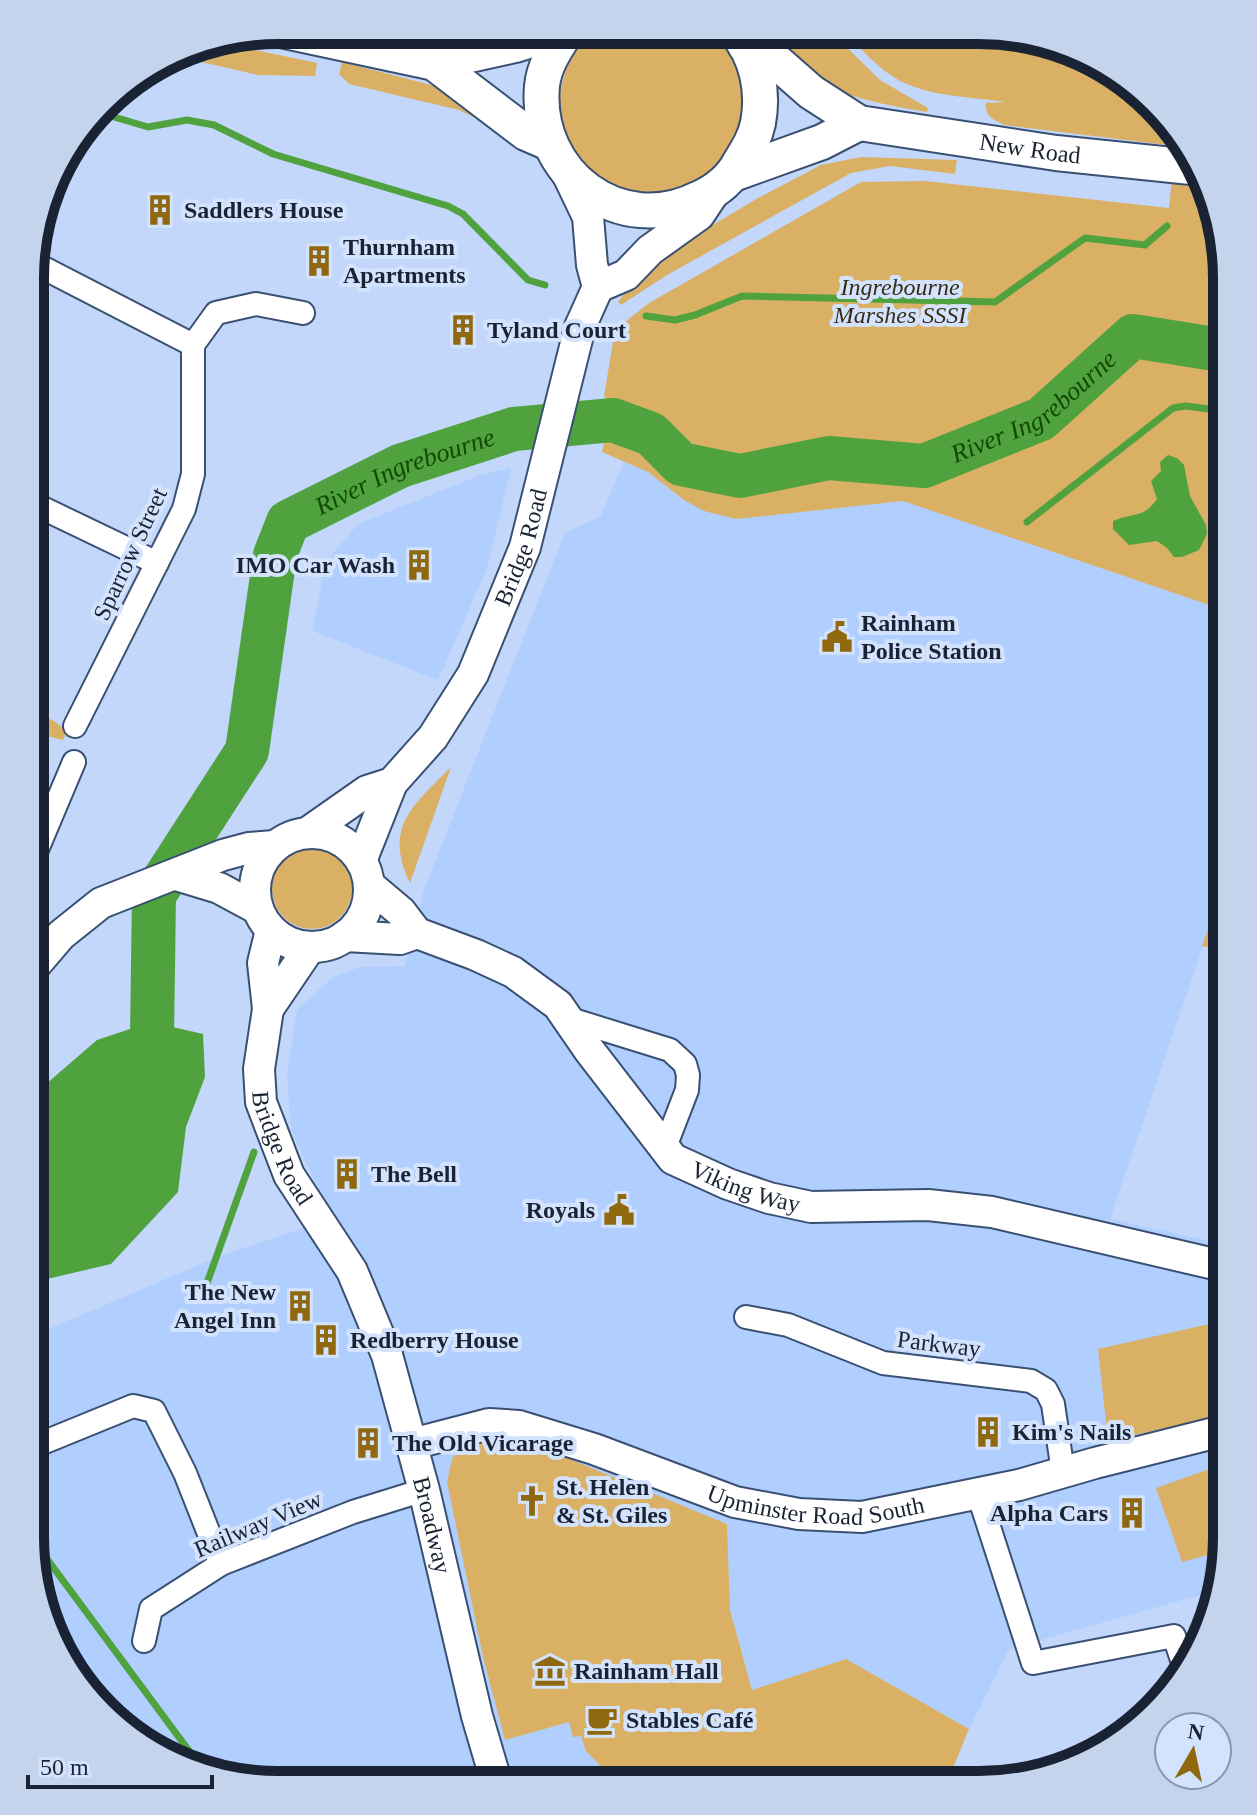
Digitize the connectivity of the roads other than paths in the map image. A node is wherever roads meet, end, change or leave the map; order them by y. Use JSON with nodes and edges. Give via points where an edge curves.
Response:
{"nodes":[{"id":1,"x":743,"y":44,"type":"edge"},
{"id":2,"x":752,"y":44,"type":"edge"},
{"id":3,"x":349,"y":45,"type":"edge"},
{"id":4,"x":516,"y":45,"type":"edge"},
{"id":5,"x":558,"y":45,"type":"edge"},
{"id":6,"x":434,"y":63,"type":"junction"},
{"id":7,"x":859,"y":123,"type":"junction"},
{"id":8,"x":557,"y":157,"type":"junction"},
{"id":9,"x":1184,"y":166,"type":"edge"},
{"id":10,"x":724,"y":183,"type":"junction"},
{"id":11,"x":45,"y":269,"type":"edge"},
{"id":12,"x":598,"y":287,"type":"junction"},
{"id":13,"x":303,"y":313,"type":"dead end"},
{"id":14,"x":193,"y":345,"type":"junction"},
{"id":15,"x":44,"y":509,"type":"edge"},
{"id":16,"x":157,"y":563,"type":"junction"},
{"id":17,"x":75,"y":726,"type":"dead end"},
{"id":18,"x":74,"y":762,"type":"dead end"},
{"id":19,"x":392,"y":783,"type":"junction"},
{"id":20,"x":44,"y":833,"type":"edge"},
{"id":21,"x":307,"y":833,"type":"junction"},
{"id":22,"x":275,"y":846,"type":"junction"},
{"id":23,"x":365,"y":873,"type":"junction"},
{"id":24,"x":176,"y":875,"type":"junction"},
{"id":25,"x":264,"y":920,"type":"junction"},
{"id":26,"x":417,"y":933,"type":"junction"},
{"id":27,"x":345,"y":936,"type":"junction"},
{"id":28,"x":310,"y":947,"type":"junction"},
{"id":29,"x":44,"y":956,"type":"edge"},
{"id":30,"x":268,"y":1009,"type":"junction"},
{"id":31,"x":570,"y":1019,"type":"junction"},
{"id":32,"x":665,"y":1147,"type":"junction"},
{"id":33,"x":1212,"y":1264,"type":"edge"},
{"id":34,"x":352,"y":1271,"type":"joint"},
{"id":35,"x":746,"y":1317,"type":"dead end"},
{"id":36,"x":1212,"y":1434,"type":"edge"},
{"id":37,"x":44,"y":1442,"type":"edge"},
{"id":38,"x":412,"y":1444,"type":"junction"},
{"id":39,"x":1063,"y":1472,"type":"junction"},
{"id":40,"x":424,"y":1490,"type":"junction"},
{"id":41,"x":978,"y":1493,"type":"junction"},
{"id":42,"x":221,"y":1564,"type":"junction"},
{"id":43,"x":144,"y":1641,"type":"dead end"},
{"id":44,"x":1181,"y":1656,"type":"edge"},
{"id":45,"x":493,"y":1771,"type":"edge"}],
"edges":[{"from":1,"to":10,"type":"main road","via":[[758,74],[761,106],[755,137]]},
{"from":2,"to":7,"type":"main road","name":"New Road"},
{"from":3,"to":6,"type":"main road"},
{"from":4,"to":6,"type":"main road"},
{"from":5,"to":8,"type":"main road","via":[[542,83],[541,114]]},
{"from":6,"to":8,"type":"main road"},
{"from":7,"to":9,"type":"main road","name":"New Road"},
{"from":7,"to":10,"type":"main road"},
{"from":8,"to":10,"type":"main road","via":[[590,193],[620,207],[653,211],[686,206]]},
{"from":8,"to":12,"type":"main road","via":[[588,217]]},
{"from":10,"to":12,"type":"main road","via":[[699,215],[650,250],[626,275]]},
{"from":11,"to":14,"type":"street"},
{"from":12,"to":19,"type":"main road","name":"Bridge Road","via":[[580,327],[525,547],[479,663],[433,737]]},
{"from":13,"to":14,"type":"street","via":[[256,304],[216,313]]},
{"from":14,"to":16,"type":"street","name":"Sparrow Street","via":[[193,474],[184,509]]},
{"from":15,"to":16,"type":"street"},
{"from":16,"to":17,"type":"street","name":"Sparrow Street"},
{"from":18,"to":20,"type":"street"},
{"from":19,"to":21,"type":"main road","name":"Bridge Road","via":[[367,791]]},
{"from":19,"to":23,"type":"main road","name":"Bridge Road"},
{"from":21,"to":22,"type":"main road","name":"Bridge Road"},
{"from":21,"to":23,"type":"main road","via":[[338,839],[351,848]]},
{"from":22,"to":24,"type":"main road","via":[[223,855]]},
{"from":22,"to":25,"type":"main road","name":"Bridge Road","via":[[256,875],[254,892]]},
{"from":23,"to":26,"type":"main road"},
{"from":23,"to":27,"type":"main road","name":"Bridge Road","via":[[364,914]]},
{"from":24,"to":25,"type":"main road","via":[[219,888]]},
{"from":24,"to":29,"type":"main road","via":[[101,903]]},
{"from":25,"to":28,"type":"main road","via":[[289,942]]},
{"from":25,"to":30,"type":"main road","name":"Bridge Road"},
{"from":26,"to":27,"type":"main road","via":[[400,939]]},
{"from":26,"to":31,"type":"main road","name":"Viking Way","via":[[513,972]]},
{"from":27,"to":28,"type":"main road"},
{"from":28,"to":30,"type":"main road","name":"Bridge Road"},
{"from":30,"to":34,"type":"main road","name":"Bridge Road","via":[[259,1069],[261,1102],[289,1175]]},
{"from":31,"to":32,"type":"main road","name":"Viking Way"},
{"from":31,"to":32,"type":"street","via":[[670,1050],[685,1064],[687,1090]]},
{"from":32,"to":33,"type":"main road","name":"Viking Way","via":[[673,1159],[728,1184],[811,1207],[928,1205],[992,1212]]},
{"from":34,"to":38,"type":"main road","name":"Broadway","via":[[387,1355]]},
{"from":35,"to":39,"type":"street","name":"Parkway","via":[[788,1325],[883,1363],[1031,1381],[1046,1390],[1053,1404]]},
{"from":36,"to":39,"type":"main road","name":"Upminster Road South"},
{"from":37,"to":42,"type":"street","via":[[133,1406],[154,1411]]},
{"from":38,"to":40,"type":"main road","name":"Broadway"},
{"from":38,"to":41,"type":"main road","name":"Upminster Road South","via":[[489,1424],[519,1426],[735,1502],[799,1514],[862,1517]]},
{"from":39,"to":41,"type":"main road","name":"Upminster Road South"},
{"from":40,"to":42,"type":"street","name":"Railway View"},
{"from":40,"to":45,"type":"main road","name":"Broadway"},
{"from":41,"to":44,"type":"street","via":[[1033,1663],[1174,1636]]},
{"from":42,"to":43,"type":"street","name":"Railway View","via":[[151,1609]]}]}
